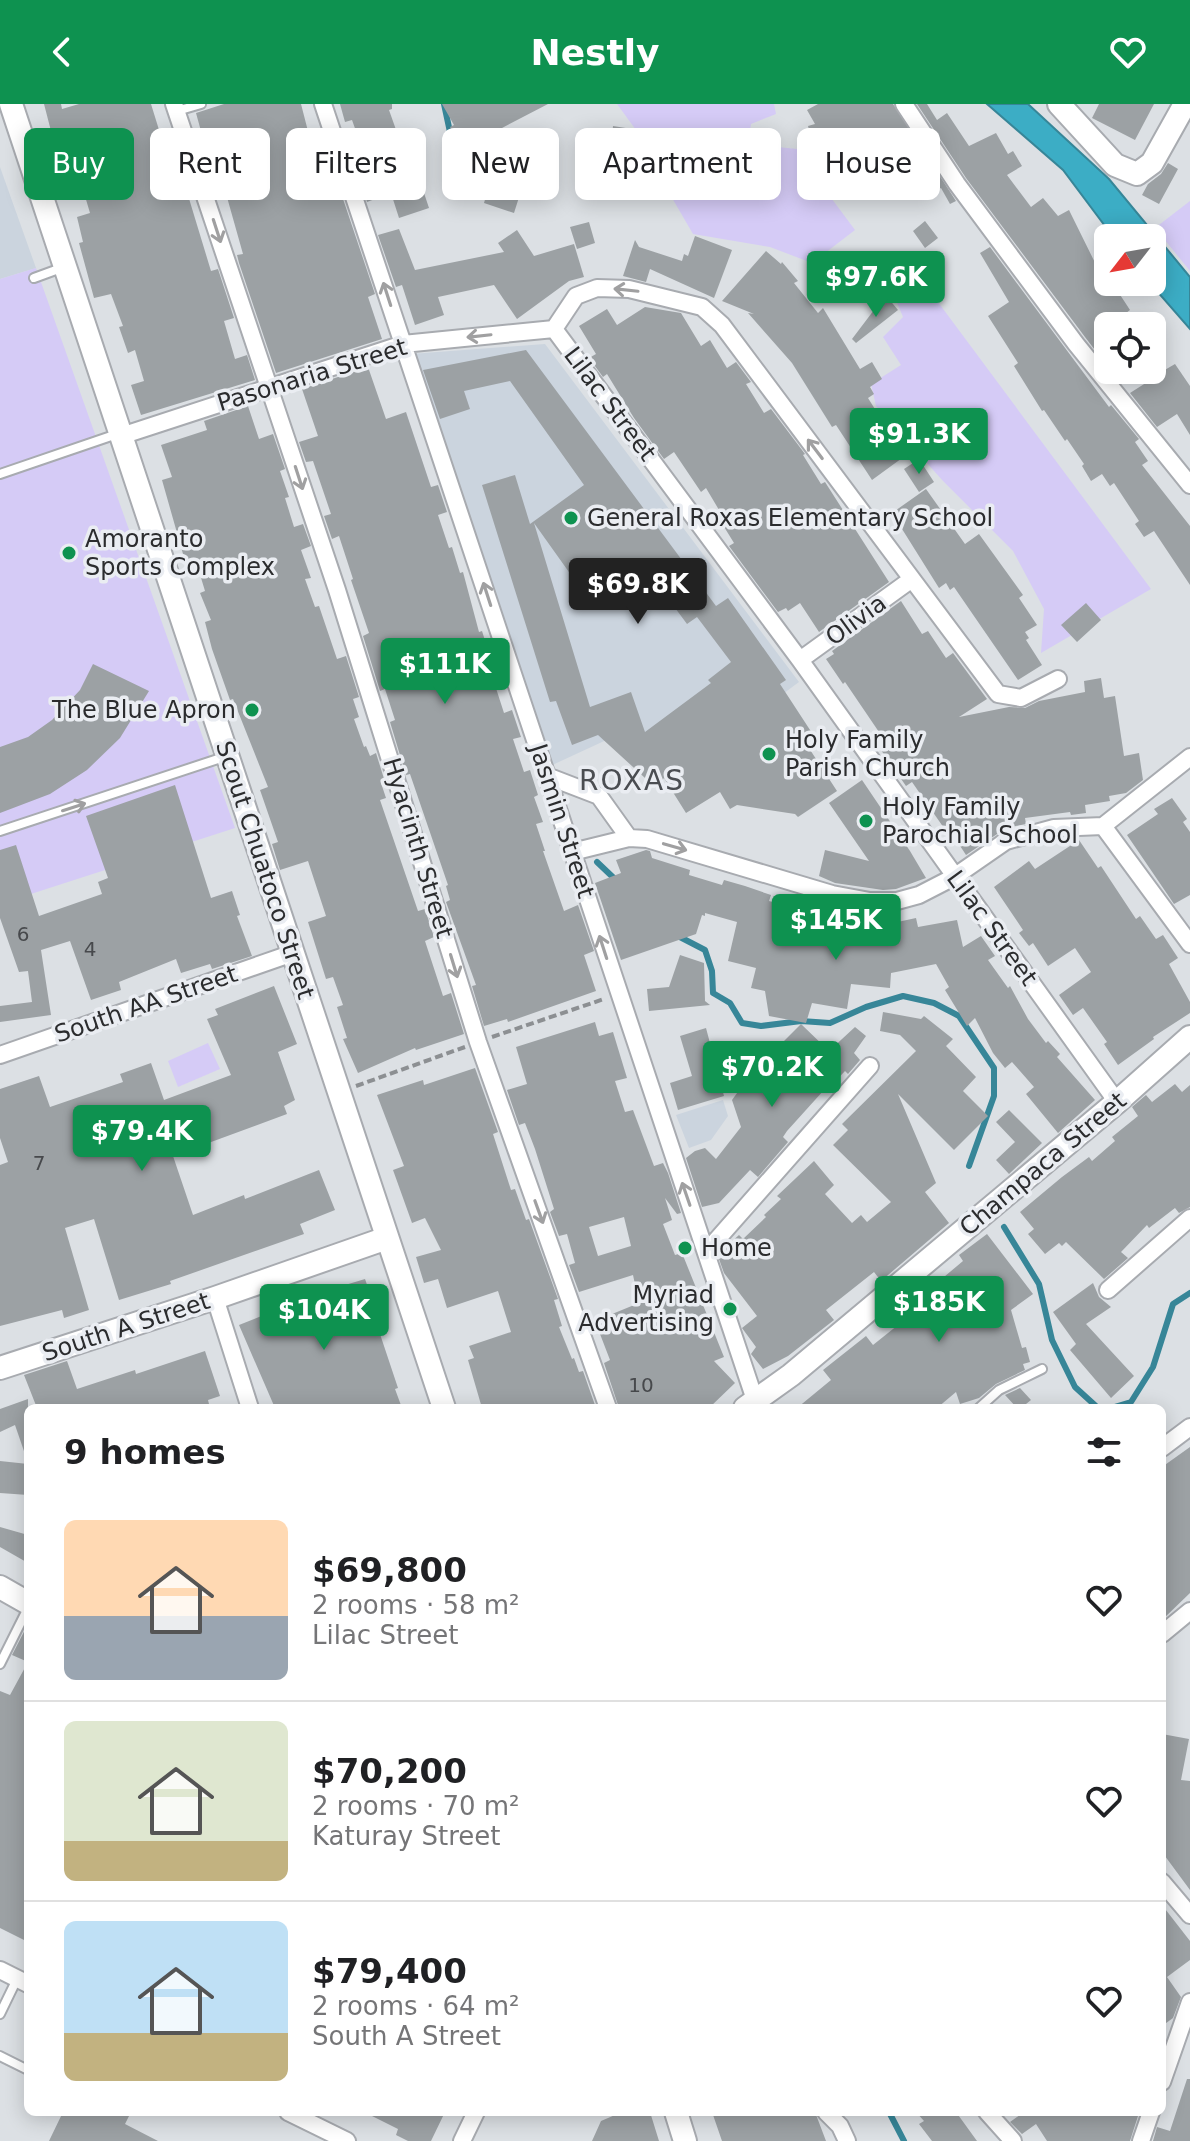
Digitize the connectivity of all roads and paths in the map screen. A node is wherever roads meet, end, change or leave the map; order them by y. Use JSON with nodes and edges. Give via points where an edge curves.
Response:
{"nodes":[{"id":1,"x":11,"y":104,"type":"edge"},
{"id":2,"x":201,"y":104,"type":"edge"},
{"id":3,"x":323,"y":104,"type":"edge"},
{"id":4,"x":904,"y":104,"type":"edge"},
{"id":5,"x":1059,"y":104,"type":"edge"},
{"id":6,"x":1185,"y":104,"type":"edge"},
{"id":7,"x":176,"y":107,"type":"edge"},
{"id":8,"x":65,"y":267,"type":"junction"},
{"id":9,"x":34,"y":278,"type":"dead end"},
{"id":10,"x":554,"y":329,"type":"junction"},
{"id":11,"x":403,"y":344,"type":"junction"},
{"id":12,"x":269,"y":387,"type":"junction"},
{"id":13,"x":120,"y":434,"type":"junction"},
{"id":14,"x":0,"y":474,"type":"edge"},
{"id":15,"x":1190,"y":485,"type":"edge"},
{"id":16,"x":912,"y":579,"type":"junction"},
{"id":17,"x":800,"y":660,"type":"junction"},
{"id":18,"x":1058,"y":679,"type":"dead end"},
{"id":19,"x":227,"y":756,"type":"junction"},
{"id":20,"x":1190,"y":757,"type":"edge"},
{"id":21,"x":547,"y":776,"type":"junction"},
{"id":22,"x":1103,"y":826,"type":"junction"},
{"id":23,"x":0,"y":831,"type":"edge"},
{"id":24,"x":629,"y":838,"type":"junction"},
{"id":25,"x":572,"y":852,"type":"junction"},
{"id":26,"x":954,"y":877,"type":"junction"},
{"id":27,"x":1190,"y":944,"type":"edge"},
{"id":28,"x":293,"y":953,"type":"junction"},
{"id":29,"x":600,"y":1000,"type":"dead end"},
{"id":30,"x":494,"y":1036,"type":"dead end"},
{"id":31,"x":1190,"y":1037,"type":"edge"},
{"id":32,"x":461,"y":1049,"type":"dead end"},
{"id":33,"x":0,"y":1055,"type":"edge"},
{"id":34,"x":870,"y":1066,"type":"dead end"},
{"id":35,"x":359,"y":1085,"type":"dead end"},
{"id":36,"x":1117,"y":1102,"type":"junction"},
{"id":37,"x":1190,"y":1218,"type":"edge"},
{"id":38,"x":387,"y":1238,"type":"junction"},
{"id":39,"x":706,"y":1252,"type":"junction"},
{"id":40,"x":1108,"y":1290,"type":"dead end"},
{"id":41,"x":215,"y":1298,"type":"junction"},
{"id":42,"x":0,"y":1368,"type":"edge"},
{"id":43,"x":1042,"y":1369,"type":"dead end"},
{"id":44,"x":249,"y":1404,"type":"edge"},
{"id":45,"x":443,"y":1404,"type":"edge"},
{"id":46,"x":607,"y":1404,"type":"edge"},
{"id":47,"x":754,"y":1404,"type":"edge"},
{"id":48,"x":755,"y":1404,"type":"edge"},
{"id":49,"x":983,"y":1404,"type":"edge"},
{"id":50,"x":1190,"y":1427,"type":"edge"},
{"id":51,"x":1166,"y":1445,"type":"edge"},
{"id":52,"x":0,"y":1587,"type":"edge"},
{"id":53,"x":24,"y":1603,"type":"edge"},
{"id":54,"x":1190,"y":1611,"type":"edge"},
{"id":55,"x":24,"y":1614,"type":"edge"},
{"id":56,"x":1166,"y":1631,"type":"edge"},
{"id":57,"x":0,"y":1664,"type":"edge"},
{"id":58,"x":1166,"y":1887,"type":"edge"},
{"id":59,"x":1190,"y":1915,"type":"edge"},
{"id":60,"x":0,"y":1970,"type":"edge"},
{"id":61,"x":22,"y":1981,"type":"edge"},
{"id":62,"x":1190,"y":2002,"type":"edge"},
{"id":63,"x":0,"y":2014,"type":"edge"},
{"id":64,"x":0,"y":2056,"type":"edge"},
{"id":65,"x":24,"y":2068,"type":"edge"},
{"id":66,"x":1166,"y":2071,"type":"edge"},
{"id":67,"x":296,"y":2116,"type":"edge"},
{"id":68,"x":474,"y":2116,"type":"edge"},
{"id":69,"x":677,"y":2116,"type":"edge"},
{"id":70,"x":830,"y":2116,"type":"edge"},
{"id":71,"x":991,"y":2116,"type":"edge"},
{"id":72,"x":1150,"y":2116,"type":"edge"},
{"id":73,"x":347,"y":2141,"type":"edge"},
{"id":74,"x":462,"y":2141,"type":"edge"},
{"id":75,"x":685,"y":2141,"type":"edge"},
{"id":76,"x":847,"y":2141,"type":"edge"},
{"id":77,"x":1013,"y":2141,"type":"edge"},
{"id":78,"x":1141,"y":2141,"type":"edge"}],
"edges":[{"from":1,"to":8,"type":"street","name":"Scout Chuatoco Street"},
{"from":2,"to":7,"type":"lane"},
{"from":11,"to":3,"type":"street","name":"Jasmin Street","one_way":true},
{"from":4,"to":15,"type":"street","via":[[1076,344]]},
{"from":5,"to":6,"type":"street","via":[[1115,165],[1137,174],[1152,163]]},
{"from":7,"to":12,"type":"street","name":"Hyacinth Street","one_way":true},
{"from":8,"to":9,"type":"lane"},
{"from":8,"to":13,"type":"street","name":"Scout Chuatoco Street"},
{"from":10,"to":11,"type":"street","name":"Pasonaria Street","one_way":true},
{"from":16,"to":10,"type":"street","one_way":true,"via":[[722,325],[702,307],[629,289],[597,288],[576,296]]},
{"from":10,"to":17,"type":"street","name":"Lilac Street"},
{"from":11,"to":12,"type":"street","name":"Pasonaria Street"},
{"from":21,"to":11,"type":"street","name":"Jasmin Street","one_way":true},
{"from":12,"to":13,"type":"street","name":"Pasonaria Street"},
{"from":12,"to":46,"type":"street","name":"Hyacinth Street","one_way":true,"via":[[478,1042]]},
{"from":13,"to":14,"type":"lane"},
{"from":13,"to":19,"type":"street","name":"Scout Chuatoco Street"},
{"from":16,"to":17,"type":"street","name":"Olivia"},
{"from":16,"to":18,"type":"street","via":[[998,694],[1021,698]]},
{"from":17,"to":26,"type":"street","name":"Lilac Street"},
{"from":23,"to":19,"type":"lane","one_way":true},
{"from":19,"to":28,"type":"street","name":"Scout Chuatoco Street"},
{"from":20,"to":22,"type":"street"},
{"from":21,"to":24,"type":"street","via":[[599,796]]},
{"from":21,"to":25,"type":"street","name":"Jasmin Street"},
{"from":22,"to":26,"type":"street","via":[[1054,828],[1006,841]]},
{"from":22,"to":27,"type":"street"},
{"from":24,"to":25,"type":"street"},
{"from":24,"to":26,"type":"street","one_way":true,"via":[[870,901],[908,898]]},
{"from":39,"to":25,"type":"street","name":"Jasmin Street","one_way":true},
{"from":26,"to":36,"type":"street","name":"Lilac Street"},
{"from":28,"to":33,"type":"street","name":"South AA Street"},
{"from":28,"to":38,"type":"street","name":"Scout Chuatoco Street"},
{"from":29,"to":30,"type":"path"},
{"from":31,"to":36,"type":"street","name":"Champaca Street"},
{"from":32,"to":35,"type":"path"},
{"from":34,"to":39,"type":"street"},
{"from":36,"to":48,"type":"street","name":"Champaca Street"},
{"from":37,"to":40,"type":"street"},
{"from":38,"to":41,"type":"street","name":"South A Street"},
{"from":38,"to":45,"type":"street","name":"Scout Chuatoco Street"},
{"from":39,"to":47,"type":"street","name":"Jasmin Street"},
{"from":41,"to":42,"type":"street","name":"South A Street"},
{"from":41,"to":44,"type":"street"},
{"from":43,"to":49,"type":"lane","via":[[999,1390]]},
{"from":50,"to":51,"type":"street"},
{"from":52,"to":53,"type":"street"},
{"from":54,"to":56,"type":"street"},
{"from":55,"to":57,"type":"lane"},
{"from":58,"to":59,"type":"street"},
{"from":60,"to":61,"type":"street"},
{"from":61,"to":63,"type":"lane"},
{"from":62,"to":66,"type":"street"},
{"from":64,"to":65,"type":"lane"},
{"from":67,"to":73,"type":"street"},
{"from":68,"to":74,"type":"street"},
{"from":69,"to":75,"type":"street"},
{"from":70,"to":76,"type":"street"},
{"from":71,"to":77,"type":"street"},
{"from":72,"to":78,"type":"street"}]}
